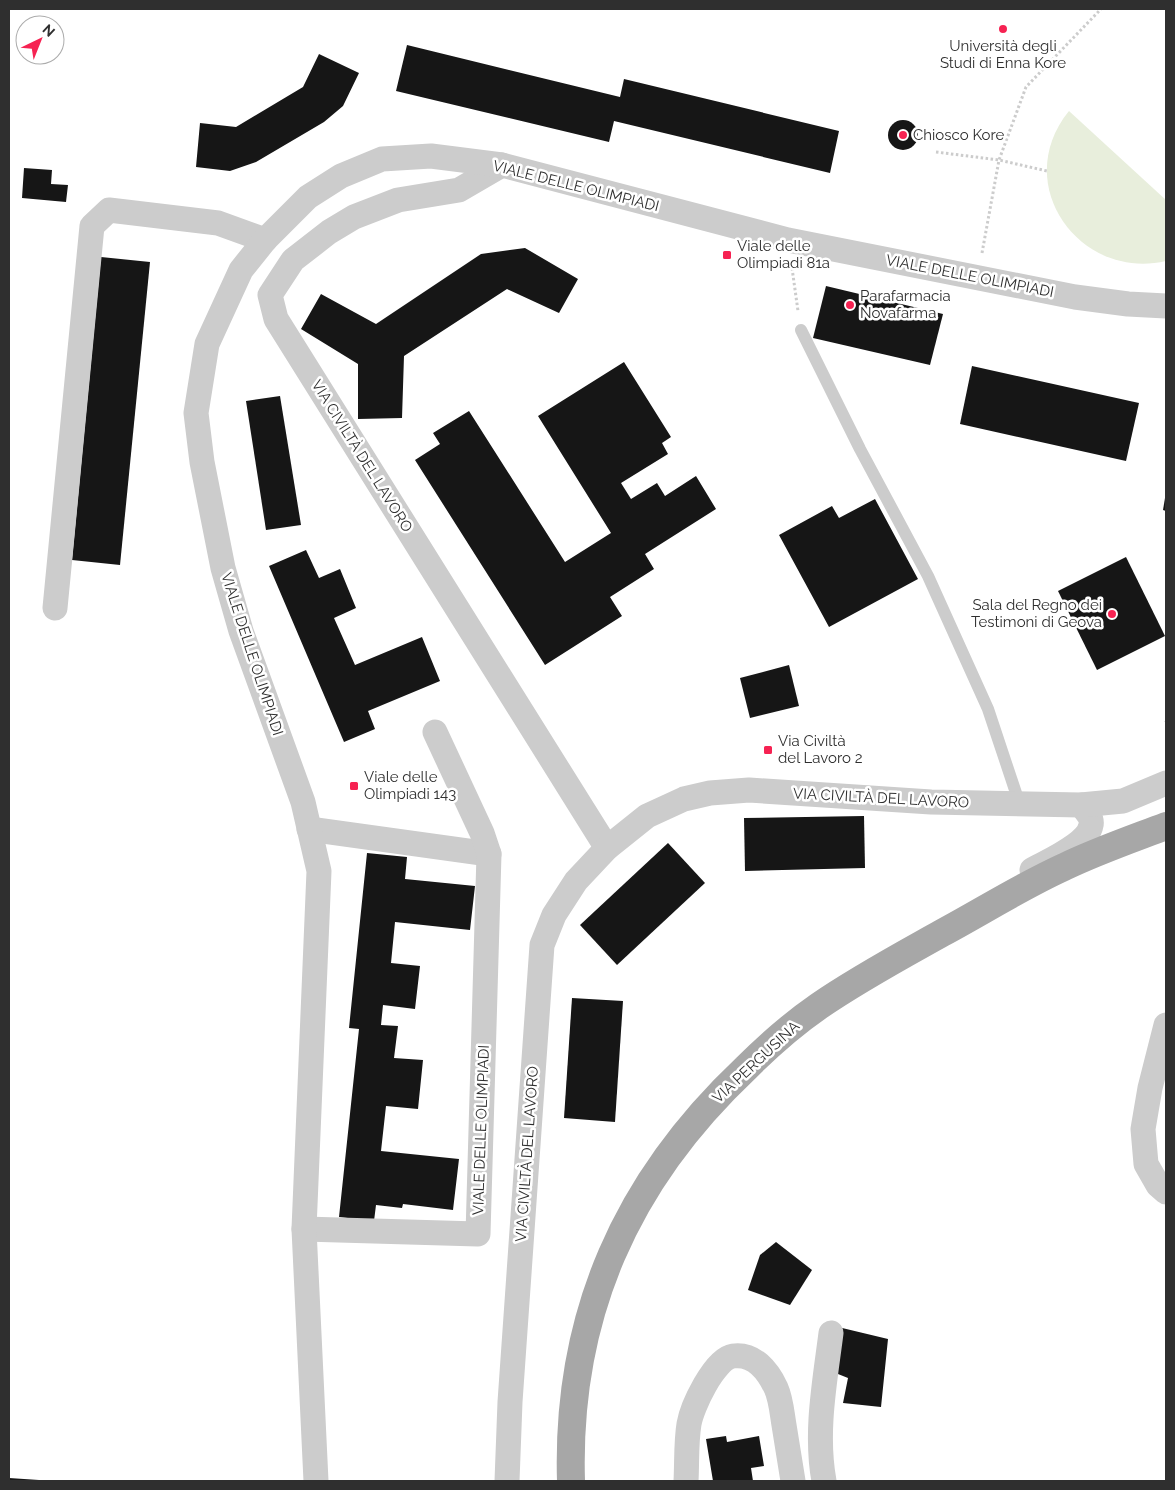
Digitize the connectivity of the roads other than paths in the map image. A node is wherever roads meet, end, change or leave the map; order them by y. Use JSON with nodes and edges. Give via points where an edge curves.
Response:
{"nodes":[{"id":1,"x":502,"y":166,"type":"junction"},
{"id":2,"x":264,"y":240,"type":"junction"},
{"id":3,"x":1166,"y":306,"type":"edge"},
{"id":4,"x":801,"y":330,"type":"road end"},
{"id":5,"x":55,"y":608,"type":"dead end"},
{"id":6,"x":435,"y":732,"type":"dead end"},
{"id":7,"x":1166,"y":783,"type":"edge"},
{"id":8,"x":1020,"y":805,"type":"junction"},
{"id":9,"x":1081,"y":805,"type":"junction"},
{"id":10,"x":1166,"y":826,"type":"edge"},
{"id":11,"x":309,"y":829,"type":"junction"},
{"id":12,"x":607,"y":848,"type":"junction"},
{"id":13,"x":489,"y":854,"type":"junction"},
{"id":14,"x":902,"y":956,"type":"junction"},
{"id":15,"x":1166,"y":1026,"type":"edge"},
{"id":16,"x":1166,"y":1192,"type":"edge"},
{"id":17,"x":304,"y":1229,"type":"junction"},
{"id":18,"x":831,"y":1332,"type":"dead end"},
{"id":19,"x":316,"y":1481,"type":"edge"},
{"id":20,"x":506,"y":1481,"type":"edge"},
{"id":21,"x":570,"y":1481,"type":"edge"},
{"id":22,"x":686,"y":1481,"type":"edge"},
{"id":23,"x":794,"y":1481,"type":"edge"},
{"id":24,"x":824,"y":1481,"type":"edge"}],
"edges":[{"from":1,"to":2,"type":"street","name":"VIALE DELLE OLIMPIADI","via":[[431,156],[382,159],[341,176],[308,197]]},
{"from":1,"to":3,"type":"street","name":"VIALE DELLE OLIMPIADI","via":[[788,240],[1075,297]]},
{"from":1,"to":12,"type":"street","name":"VIA CIVILTÀ DEL LAVORO","via":[[459,190],[398,200],[354,217],[293,260],[270,295],[276,320]]},
{"from":2,"to":5,"type":"street","via":[[218,223],[109,210],[92,226]]},
{"from":2,"to":11,"type":"street","name":"VIALE DELLE OLIMPIADI","via":[[241,270],[207,344],[196,413],[212,514],[241,631],[303,802]]},
{"from":4,"to":8,"type":"lane","via":[[928,576],[988,709]]},
{"from":6,"to":13,"type":"street","name":"VIALE DELLE OLIMPIADI"},
{"from":7,"to":9,"type":"street","name":"VIA CIVILTÀ DEL LAVORO","via":[[1123,801]]},
{"from":8,"to":9,"type":"street","name":"VIA CIVILTÀ DEL LAVORO"},
{"from":8,"to":12,"type":"street","name":"VIA CIVILTÀ DEL LAVORO","via":[[749,790],[710,793],[684,799],[647,816]]},
{"from":9,"to":14,"type":"street","via":[[1092,824],[1080,842],[1002,887]]},
{"from":10,"to":14,"type":"main road","name":"VIA PERGUSINA","via":[[1065,866]]},
{"from":11,"to":13,"type":"street"},
{"from":11,"to":17,"type":"street","name":"VIALE DELLE OLIMPIADI","via":[[319,872]]},
{"from":12,"to":20,"type":"street","name":"VIA CIVILTÀ DEL LAVORO","via":[[576,881],[554,915],[542,945]]},
{"from":13,"to":17,"type":"street","name":"VIALE DELLE OLIMPIADI","via":[[478,1234]]},
{"from":14,"to":21,"type":"main road","name":"VIA PERGUSINA","via":[[817,1006],[766,1048],[723,1089],[682,1137],[647,1186],[614,1246],[584,1332],[575,1383]]},
{"from":15,"to":16,"type":"street","via":[[1143,1129],[1146,1164]]},
{"from":17,"to":19,"type":"street","name":"VIALE DELLE OLIMPIADI"},
{"from":18,"to":24,"type":"street","via":[[821,1420]]},
{"from":22,"to":23,"type":"street","via":[[689,1424],[696,1400],[723,1361],[732,1356],[754,1360],[763,1367],[776,1389]]}]}
